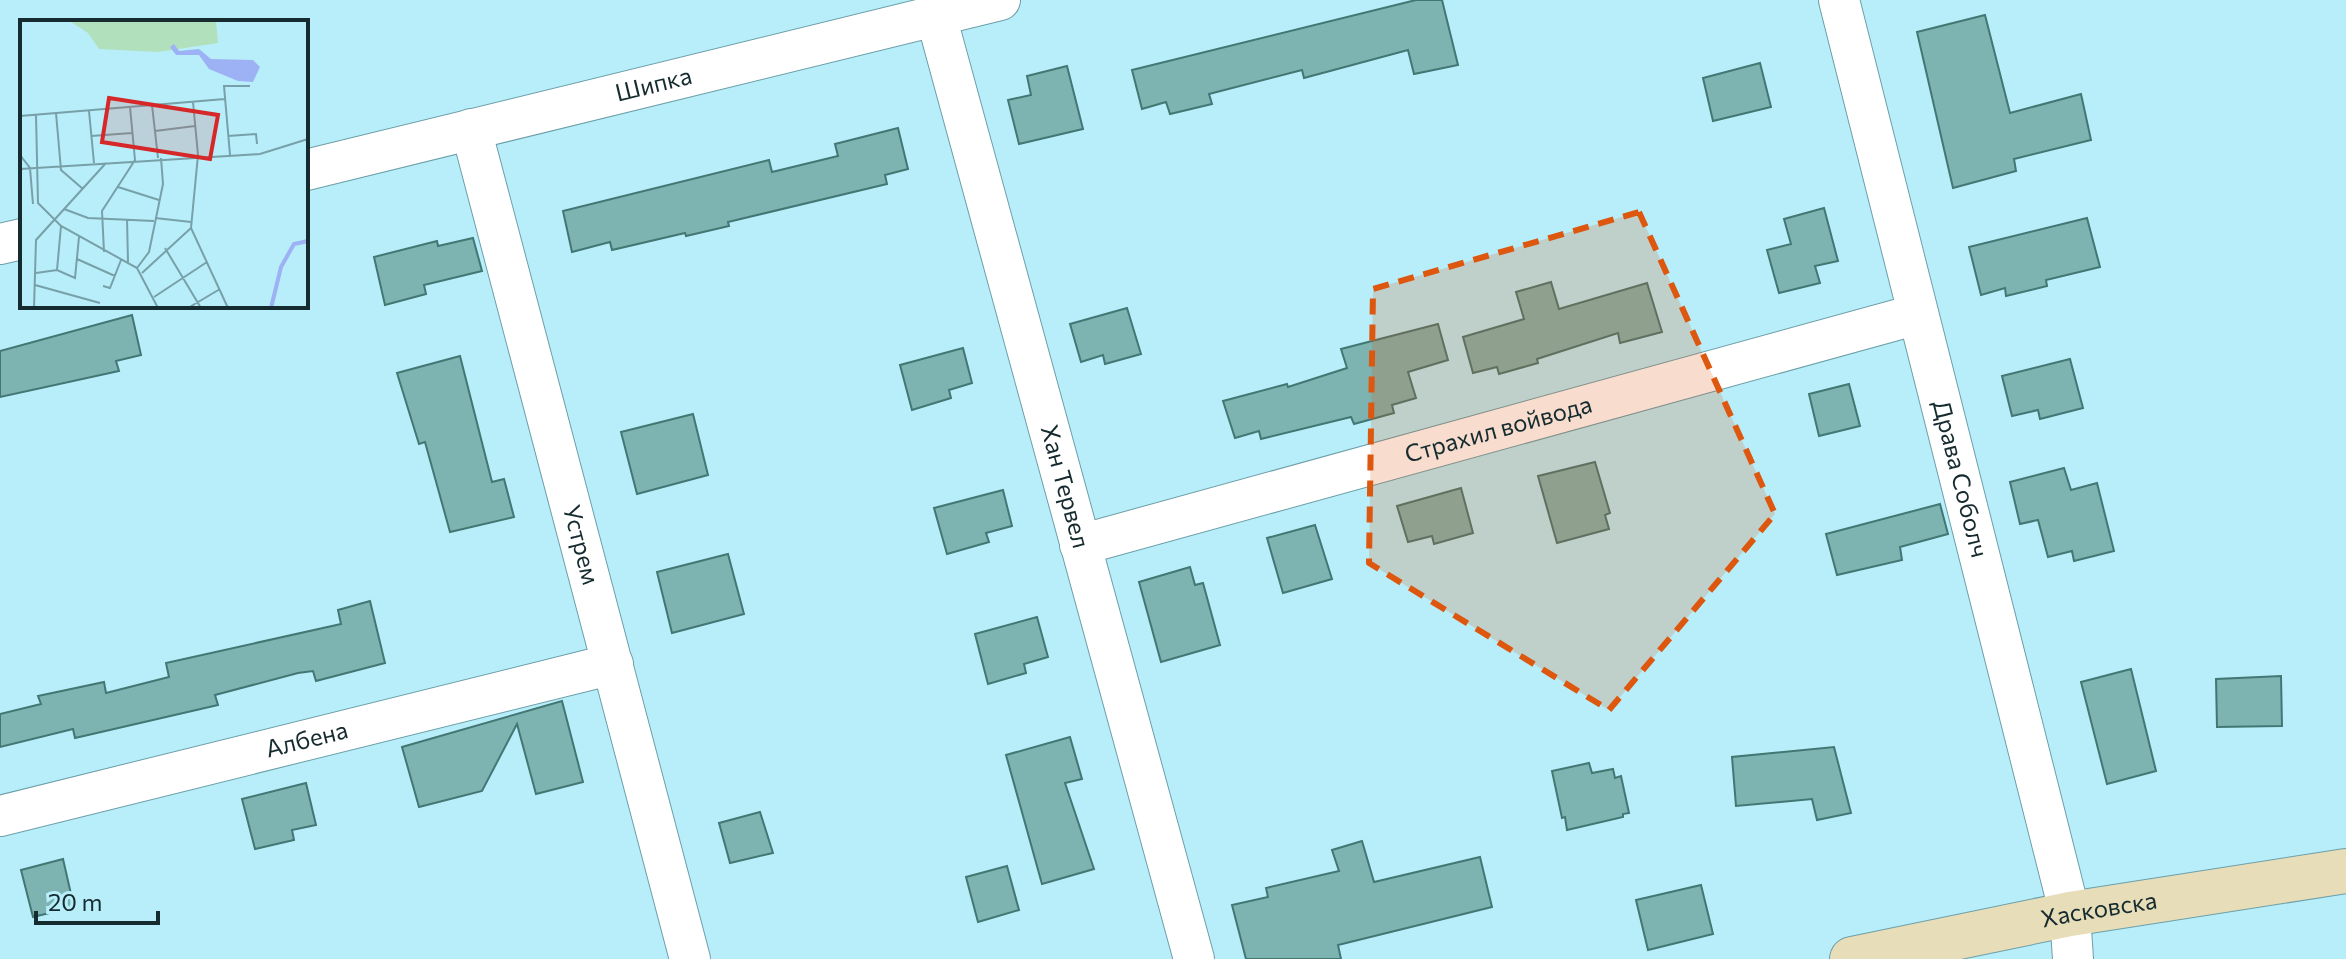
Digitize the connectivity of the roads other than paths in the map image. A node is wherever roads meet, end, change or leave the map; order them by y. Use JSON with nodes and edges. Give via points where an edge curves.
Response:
{"nodes":[{"id":1,"x":1000,"y":0,"type":"edge"},
{"id":2,"x":1839,"y":0,"type":"edge"},
{"id":3,"x":936,"y":16,"type":"junction"},
{"id":4,"x":471,"y":129,"type":"junction"},
{"id":5,"x":308,"y":170,"type":"edge"},
{"id":6,"x":20,"y":239,"type":"edge"},
{"id":7,"x":0,"y":244,"type":"edge"},
{"id":8,"x":1918,"y":314,"type":"junction"},
{"id":9,"x":1080,"y":545,"type":"junction"},
{"id":10,"x":613,"y":664,"type":"junction"},
{"id":11,"x":0,"y":816,"type":"edge"},
{"id":12,"x":2346,"y":871,"type":"edge"},
{"id":13,"x":2070,"y":914,"type":"junction"},
{"id":14,"x":690,"y":959,"type":"edge"},
{"id":15,"x":1194,"y":959,"type":"edge"},
{"id":16,"x":1852,"y":959,"type":"edge"},
{"id":17,"x":2073,"y":959,"type":"edge"}],
"edges":[{"from":1,"to":3,"type":"street","name":"Шипка"},
{"from":2,"to":8,"type":"street","name":"Драва Соболч"},
{"from":3,"to":4,"type":"street","name":"Шипка"},
{"from":3,"to":9,"type":"street","name":"Хан Тервел"},
{"from":4,"to":5,"type":"street","name":"Шипка"},
{"from":4,"to":10,"type":"street","name":"Устрем"},
{"from":6,"to":7,"type":"street"},
{"from":8,"to":9,"type":"street","name":"Страхил войвода"},
{"from":8,"to":13,"type":"street","name":"Драва Соболч"},
{"from":9,"to":15,"type":"street","name":"Хан Тервел"},
{"from":10,"to":11,"type":"street","name":"Албена"},
{"from":10,"to":14,"type":"street","name":"Устрем"},
{"from":12,"to":13,"type":"street","name":"Хасковска"},
{"from":13,"to":16,"type":"street","name":"Хасковска"},
{"from":13,"to":17,"type":"street","name":"Драва Соболч"}]}
